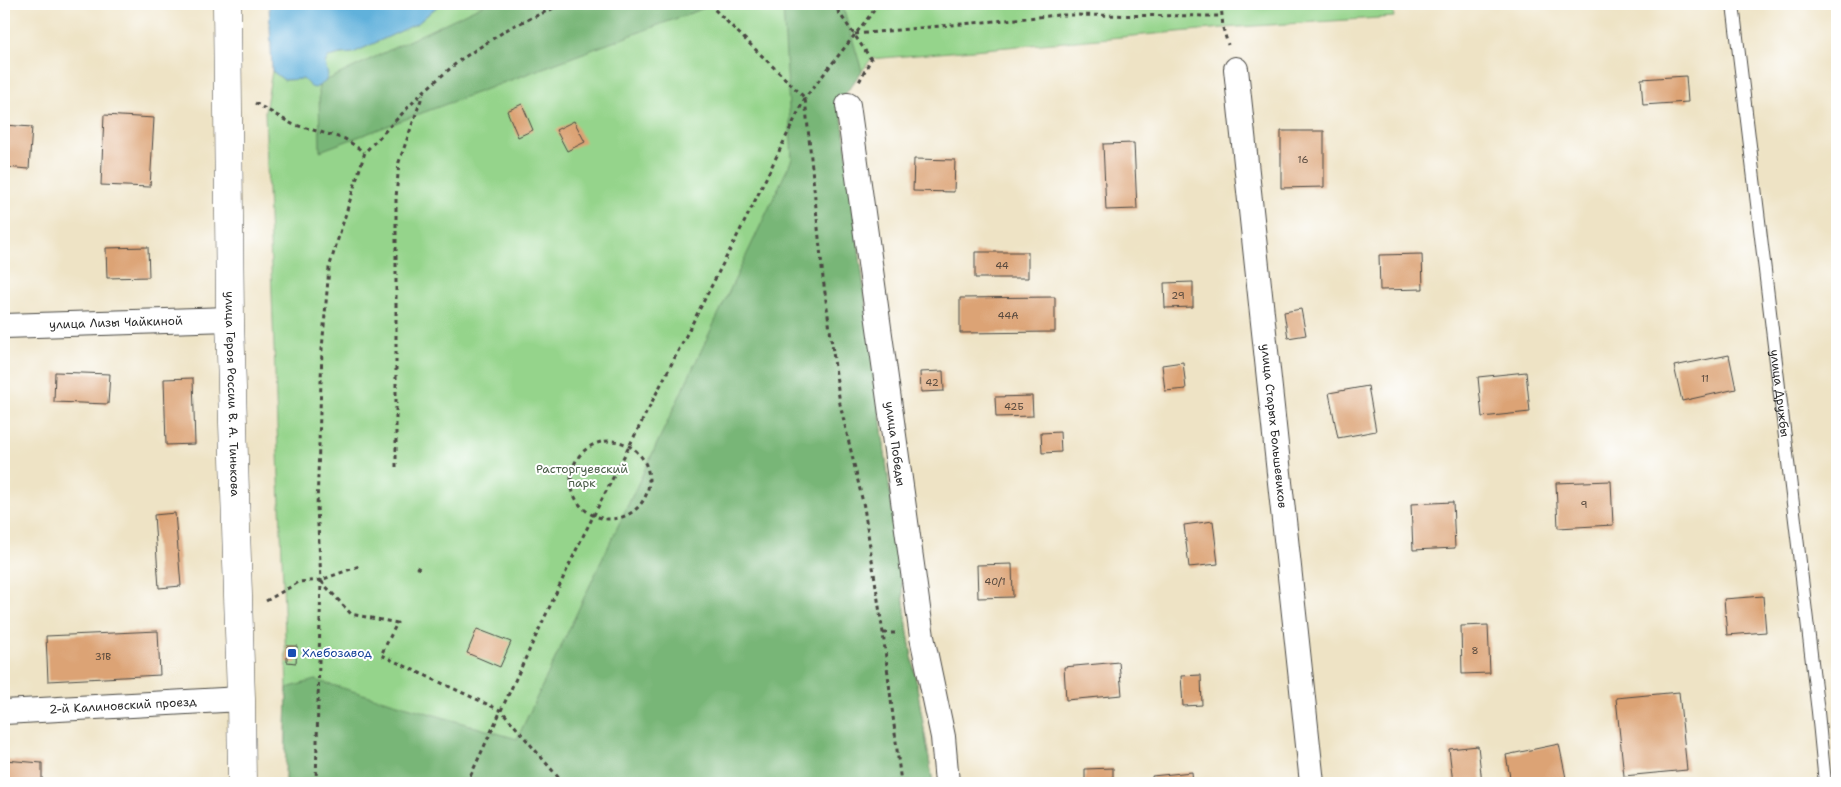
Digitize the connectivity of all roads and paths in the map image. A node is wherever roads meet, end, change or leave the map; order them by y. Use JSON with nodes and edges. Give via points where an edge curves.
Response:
{"nodes":[{"id":1,"x":563,"y":4,"type":"edge"},
{"id":2,"x":709,"y":4,"type":"edge"},
{"id":3,"x":833,"y":4,"type":"edge"},
{"id":4,"x":879,"y":4,"type":"edge"},
{"id":5,"x":1221,"y":4,"type":"edge"},
{"id":6,"x":1733,"y":4,"type":"edge"},
{"id":7,"x":227,"y":8,"type":"edge"},
{"id":8,"x":1222,"y":16,"type":"junction"},
{"id":9,"x":855,"y":34,"type":"junction"},
{"id":10,"x":1236,"y":70,"type":"joint"},
{"id":11,"x":228,"y":88,"type":"junction"},
{"id":12,"x":424,"y":92,"type":"junction"},
{"id":13,"x":805,"y":98,"type":"junction"},
{"id":14,"x":848,"y":105,"type":"joint"},
{"id":15,"x":365,"y":152,"type":"junction"},
{"id":16,"x":230,"y":319,"type":"junction"},
{"id":17,"x":4,"y":326,"type":"edge"},
{"id":18,"x":630,"y":445,"type":"junction"},
{"id":19,"x":396,"y":467,"type":"dead end"},
{"id":20,"x":594,"y":515,"type":"junction"},
{"id":21,"x":362,"y":565,"type":"dead end"},
{"id":22,"x":416,"y":567,"type":"dead end"},
{"id":23,"x":422,"y":570,"type":"dead end"},
{"id":24,"x":321,"y":580,"type":"junction"},
{"id":25,"x":239,"y":617,"type":"junction"},
{"id":26,"x":241,"y":699,"type":"junction"},
{"id":27,"x":4,"y":712,"type":"edge"},
{"id":28,"x":502,"y":712,"type":"junction"},
{"id":29,"x":242,"y":783,"type":"edge"},
{"id":30,"x":316,"y":783,"type":"edge"},
{"id":31,"x":468,"y":783,"type":"edge"},
{"id":32,"x":563,"y":783,"type":"edge"},
{"id":33,"x":901,"y":783,"type":"edge"},
{"id":34,"x":947,"y":783,"type":"edge"},
{"id":35,"x":1312,"y":783,"type":"edge"},
{"id":36,"x":1825,"y":783,"type":"edge"}],
"edges":[{"from":1,"to":12,"type":"path","via":[[511,27],[460,60]]},
{"from":2,"to":13,"type":"path"},
{"from":3,"to":9,"type":"path"},
{"from":4,"to":9,"type":"path"},
{"from":5,"to":8,"type":"path"},
{"from":6,"to":36,"type":"lane","name":"улица Дружбы"},
{"from":7,"to":11,"type":"street","name":"улица Героя России В. А. Тинькова"},
{"from":8,"to":9,"type":"path","via":[[1059,15]]},
{"from":8,"to":10,"type":"path"},
{"from":9,"to":13,"type":"path"},
{"from":9,"to":14,"type":"path","via":[[871,59]]},
{"from":10,"to":35,"type":"street","name":"улица Старых Большевиков"},
{"from":11,"to":15,"type":"path","via":[[292,124],[345,139]]},
{"from":11,"to":16,"type":"street","name":"улица Героя России В. А. Тинькова"},
{"from":12,"to":15,"type":"path"},
{"from":12,"to":19,"type":"path","via":[[398,162]]},
{"from":13,"to":18,"type":"path"},
{"from":13,"to":33,"type":"path","via":[[823,278],[840,404],[864,507]]},
{"from":14,"to":34,"type":"street","name":"улица Победы","via":[[922,637],[942,737]]},
{"from":15,"to":24,"type":"path","via":[[329,268],[322,349],[317,507]]},
{"from":16,"to":17,"type":"street","name":"улица Лизы Чайкиной"},
{"from":16,"to":25,"type":"street","name":"улица Героя России В. А. Тинькова"},
{"from":18,"to":20,"type":"path"},
{"from":18,"to":20,"type":"path","via":[[646,462],[650,475],[645,499],[625,516],[612,519]]},
{"from":18,"to":20,"type":"path","via":[[617,440],[592,444],[581,452],[574,464],[570,477],[572,490],[577,502]]},
{"from":20,"to":28,"type":"path"},
{"from":21,"to":24,"type":"path"},
{"from":22,"to":23,"type":"path"},
{"from":24,"to":25,"type":"path","via":[[299,582]]},
{"from":24,"to":28,"type":"path","via":[[351,614],[397,623],[381,655]]},
{"from":24,"to":30,"type":"path"},
{"from":25,"to":26,"type":"street","name":"улица Героя России В. А. Тинькова"},
{"from":26,"to":27,"type":"street","name":"2-й Калиновский проезд"},
{"from":26,"to":29,"type":"street","name":"улица Героя России В. А. Тинькова"},
{"from":28,"to":31,"type":"path"},
{"from":28,"to":32,"type":"path"}]}
